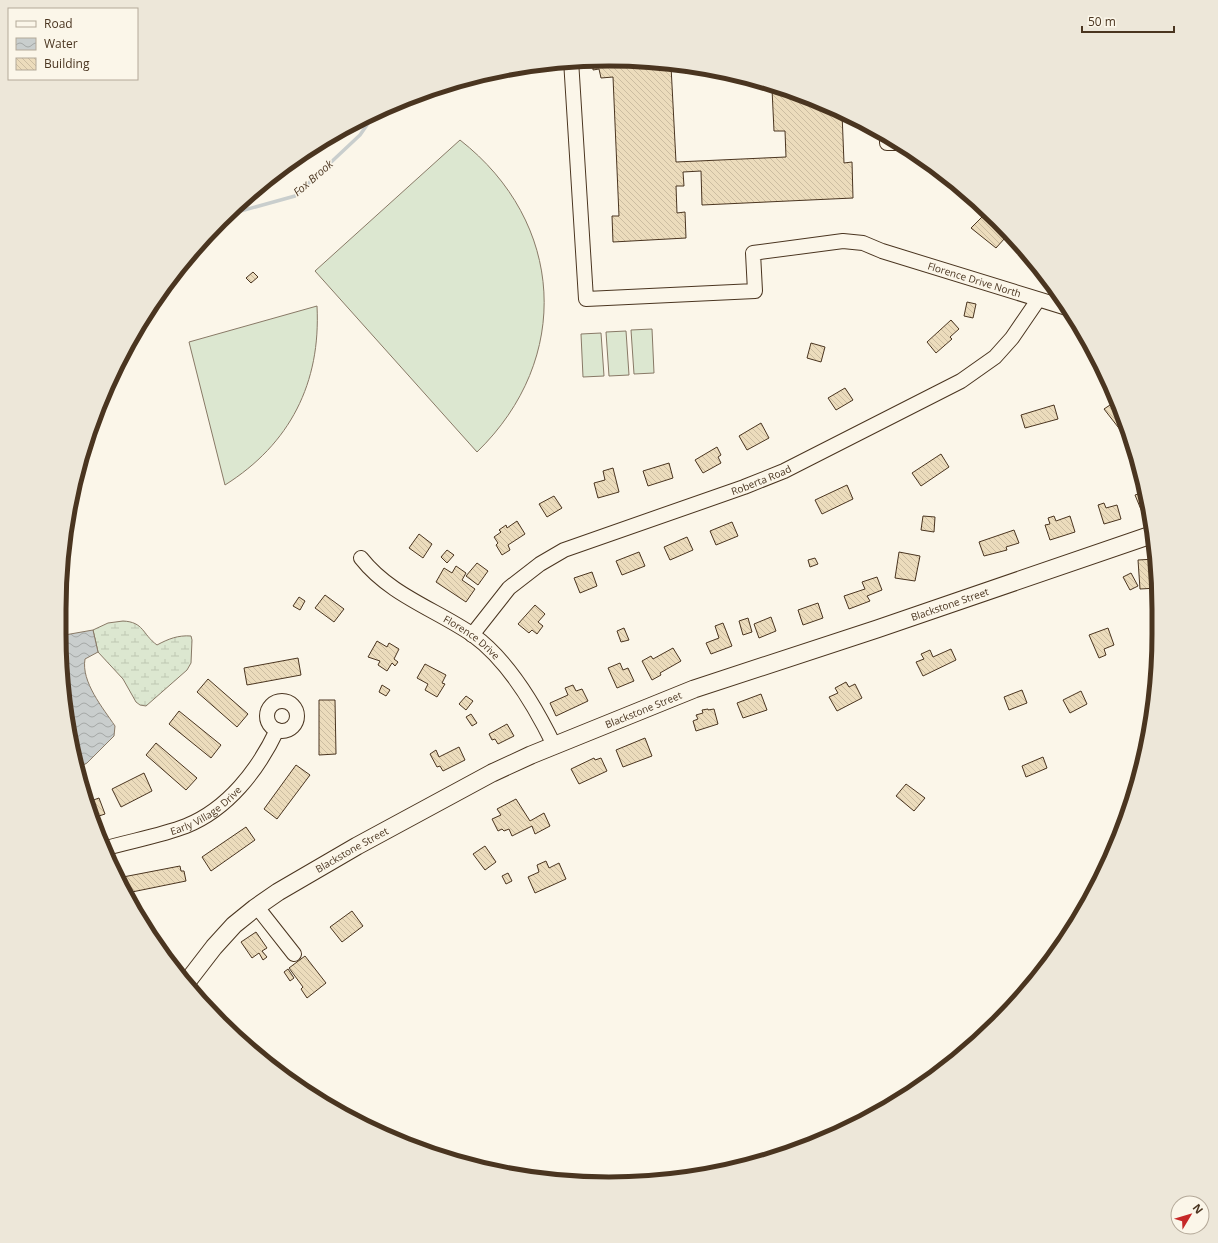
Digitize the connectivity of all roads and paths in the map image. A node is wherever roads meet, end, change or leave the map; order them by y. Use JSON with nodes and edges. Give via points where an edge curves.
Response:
{"nodes":[{"id":1,"x":571,"y":67,"type":"edge"},
{"id":2,"x":1038,"y":300,"type":"junction"},
{"id":3,"x":1059,"y":306,"type":"edge"},
{"id":4,"x":1147,"y":537,"type":"edge"},
{"id":5,"x":361,"y":558,"type":"dead end"},
{"id":6,"x":472,"y":634,"type":"junction"},
{"id":7,"x":277,"y":730,"type":"dead end"},
{"id":8,"x":554,"y":745,"type":"junction"},
{"id":9,"x":109,"y":847,"type":"edge"},
{"id":10,"x":257,"y":907,"type":"junction"},
{"id":11,"x":294,"y":954,"type":"dead end"},
{"id":12,"x":190,"y":979,"type":"edge"}],
"edges":[{"from":1,"to":2,"type":"street","name":"Florence Drive North","via":[[586,299],[755,291],[753,253],[843,241],[863,243]]},
{"from":2,"to":3,"type":"street","name":"Florence Drive North"},
{"from":2,"to":6,"type":"street","name":"Roberta Road","via":[[1012,338],[995,357],[961,381],[784,472],[564,550],[540,564],[509,588]]},
{"from":4,"to":8,"type":"main road","name":"Blackstone Street","via":[[708,684]]},
{"from":5,"to":6,"type":"street","name":"Florence Drive","via":[[384,582]]},
{"from":6,"to":8,"type":"street","name":"Florence Drive","via":[[511,674],[537,712]]},
{"from":7,"to":9,"type":"street","name":"Early Village Drive","via":[[261,760],[245,782],[221,805],[186,826]]},
{"from":8,"to":10,"type":"main road","name":"Blackstone Street","via":[[492,773],[357,846]]},
{"from":10,"to":11,"type":"street"},
{"from":10,"to":12,"type":"main road","name":"Blackstone Street","via":[[214,947]]}]}
